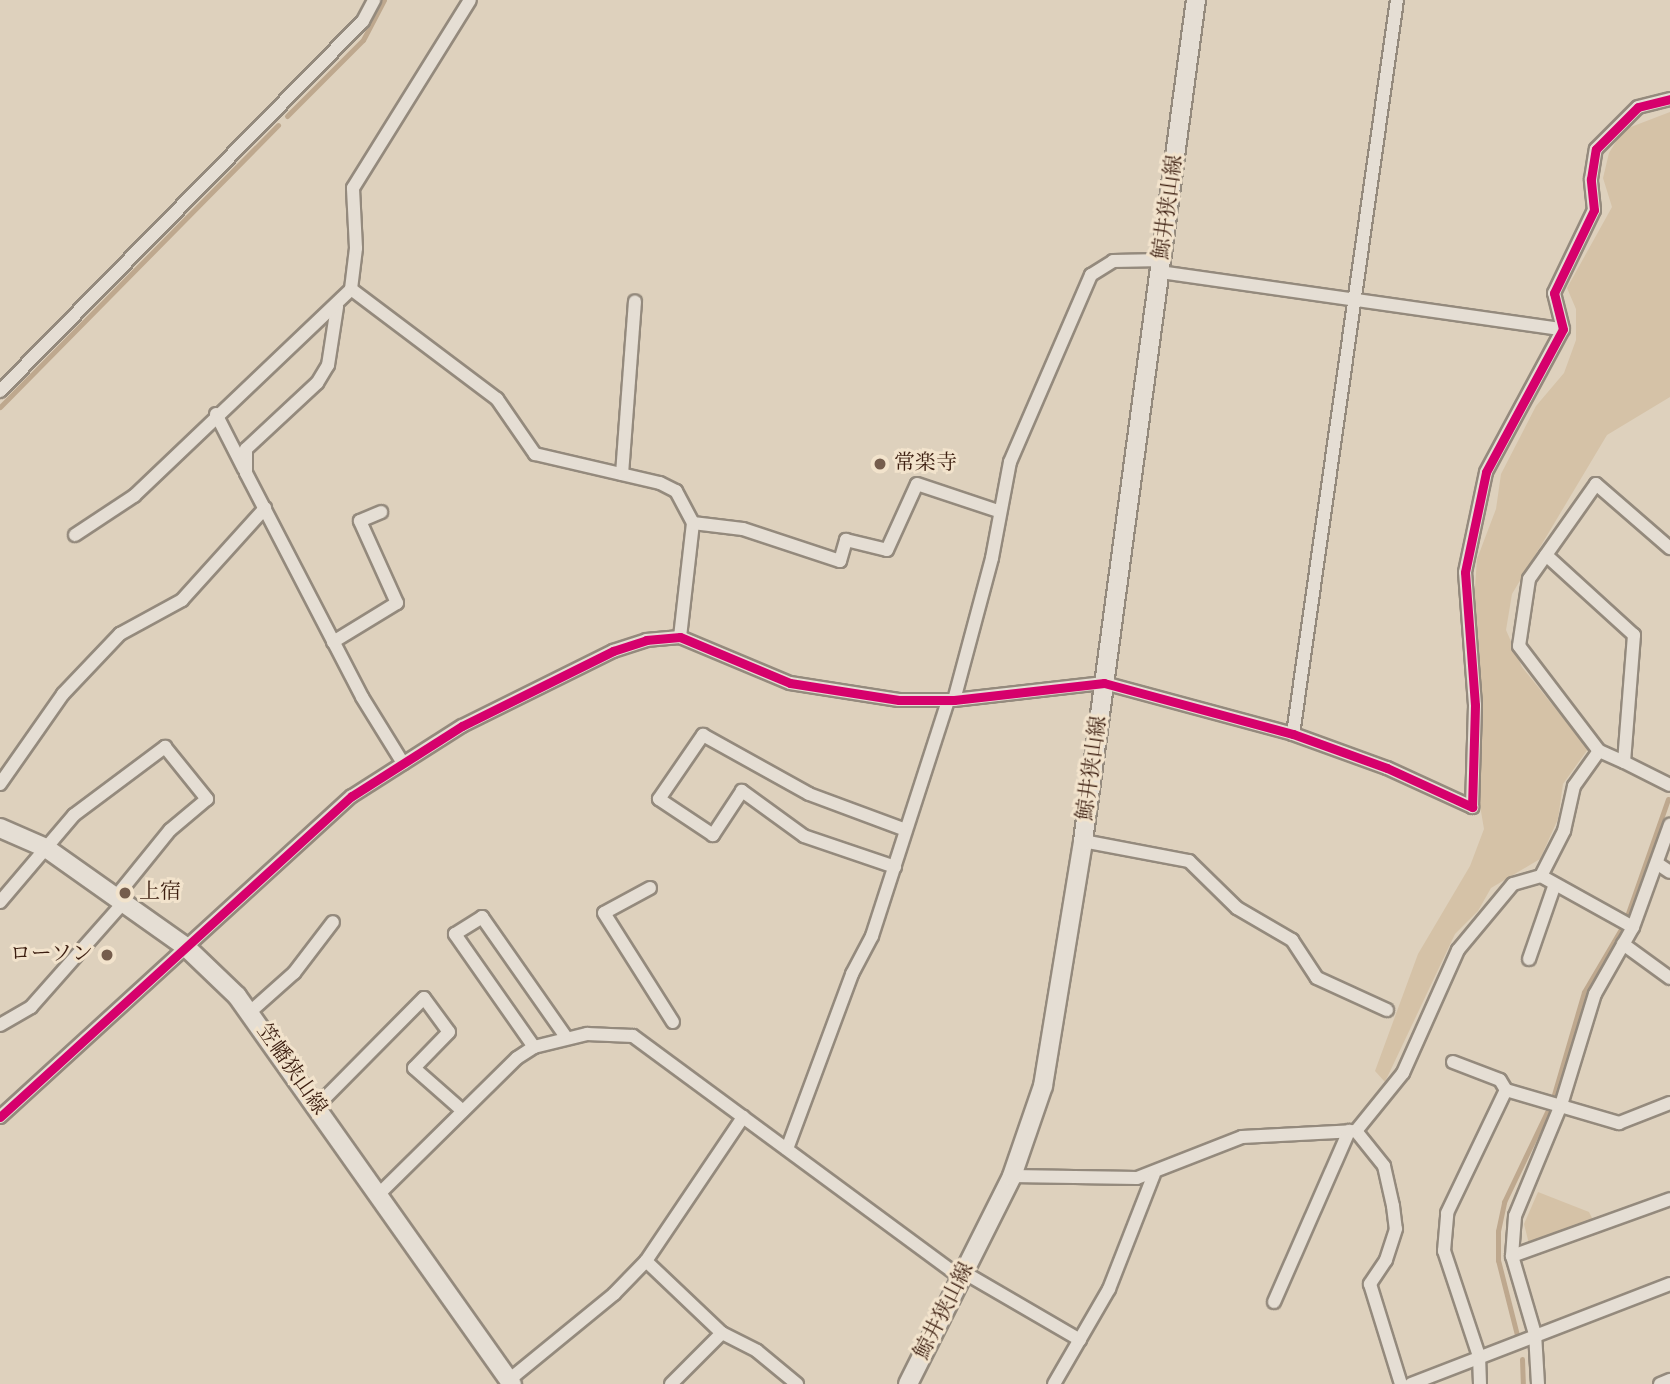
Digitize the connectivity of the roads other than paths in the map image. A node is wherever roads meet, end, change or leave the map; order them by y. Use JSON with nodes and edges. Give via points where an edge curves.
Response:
{"nodes":[{"id":1,"x":374,"y":0,"type":"edge"},
{"id":2,"x":470,"y":0,"type":"edge"},
{"id":3,"x":1196,"y":0,"type":"edge"},
{"id":4,"x":1397,"y":0,"type":"edge"},
{"id":5,"x":1670,"y":99,"type":"edge"},
{"id":6,"x":1162,"y":266,"type":"junction"},
{"id":7,"x":351,"y":289,"type":"junction"},
{"id":8,"x":1354,"y":297,"type":"junction"},
{"id":9,"x":635,"y":301,"type":"dead end"},
{"id":10,"x":337,"y":307,"type":"junction"},
{"id":11,"x":1563,"y":329,"type":"junction"},
{"id":12,"x":0,"y":391,"type":"edge"},
{"id":13,"x":216,"y":414,"type":"junction"},
{"id":14,"x":246,"y":473,"type":"junction"},
{"id":15,"x":622,"y":474,"type":"junction"},
{"id":16,"x":265,"y":508,"type":"junction"},
{"id":17,"x":998,"y":511,"type":"junction"},
{"id":18,"x":381,"y":512,"type":"dead end"},
{"id":19,"x":693,"y":523,"type":"junction"},
{"id":20,"x":75,"y":535,"type":"dead end"},
{"id":21,"x":1670,"y":548,"type":"edge"},
{"id":22,"x":1546,"y":555,"type":"junction"},
{"id":23,"x":680,"y":637,"type":"junction"},
{"id":24,"x":332,"y":642,"type":"junction"},
{"id":25,"x":1104,"y":683,"type":"junction"},
{"id":26,"x":951,"y":701,"type":"junction"},
{"id":27,"x":1293,"y":734,"type":"junction"},
{"id":28,"x":1599,"y":751,"type":"junction"},
{"id":29,"x":1624,"y":762,"type":"junction"},
{"id":30,"x":403,"y":763,"type":"junction"},
{"id":31,"x":0,"y":783,"type":"edge"},
{"id":32,"x":1670,"y":785,"type":"edge"},
{"id":33,"x":1670,"y":825,"type":"edge"},
{"id":34,"x":0,"y":828,"type":"edge"},
{"id":35,"x":906,"y":830,"type":"junction"},
{"id":36,"x":1083,"y":841,"type":"junction"},
{"id":37,"x":47,"y":848,"type":"junction"},
{"id":38,"x":1658,"y":864,"type":"junction"},
{"id":39,"x":895,"y":867,"type":"junction"},
{"id":40,"x":1670,"y":873,"type":"edge"},
{"id":41,"x":1541,"y":876,"type":"junction"},
{"id":42,"x":1555,"y":884,"type":"junction"},
{"id":43,"x":650,"y":888,"type":"dead end"},
{"id":44,"x":119,"y":901,"type":"junction"},
{"id":45,"x":0,"y":902,"type":"edge"},
{"id":46,"x":333,"y":922,"type":"dead end"},
{"id":47,"x":1633,"y":927,"type":"junction"},
{"id":48,"x":1623,"y":944,"type":"junction"},
{"id":49,"x":187,"y":948,"type":"junction"},
{"id":50,"x":1529,"y":959,"type":"dead end"},
{"id":51,"x":1670,"y":978,"type":"edge"},
{"id":52,"x":1387,"y":1010,"type":"dead end"},
{"id":53,"x":250,"y":1012,"type":"junction"},
{"id":54,"x":673,"y":1022,"type":"dead end"},
{"id":55,"x":0,"y":1026,"type":"edge"},
{"id":56,"x":566,"y":1037,"type":"junction"},
{"id":57,"x":534,"y":1047,"type":"junction"},
{"id":58,"x":1452,"y":1062,"type":"dead end"},
{"id":59,"x":1506,"y":1090,"type":"junction"},
{"id":60,"x":1670,"y":1103,"type":"edge"},
{"id":61,"x":1561,"y":1105,"type":"junction"},
{"id":62,"x":317,"y":1106,"type":"junction"},
{"id":63,"x":463,"y":1111,"type":"junction"},
{"id":64,"x":0,"y":1117,"type":"edge"},
{"id":65,"x":743,"y":1117,"type":"junction"},
{"id":66,"x":1352,"y":1131,"type":"junction"},
{"id":67,"x":787,"y":1149,"type":"junction"},
{"id":68,"x":1154,"y":1174,"type":"junction"},
{"id":69,"x":1012,"y":1176,"type":"junction"},
{"id":70,"x":380,"y":1193,"type":"junction"},
{"id":71,"x":1670,"y":1199,"type":"edge"},
{"id":72,"x":1512,"y":1256,"type":"junction"},
{"id":73,"x":646,"y":1261,"type":"junction"},
{"id":74,"x":963,"y":1276,"type":"junction"},
{"id":75,"x":1670,"y":1284,"type":"edge"},
{"id":76,"x":1275,"y":1302,"type":"dead end"},
{"id":77,"x":722,"y":1332,"type":"junction"},
{"id":78,"x":1535,"y":1334,"type":"junction"},
{"id":79,"x":1080,"y":1340,"type":"junction"},
{"id":80,"x":1479,"y":1356,"type":"junction"},
{"id":81,"x":1670,"y":1380,"type":"edge"},
{"id":82,"x":510,"y":1382,"type":"edge"},
{"id":83,"x":671,"y":1384,"type":"edge"},
{"id":84,"x":797,"y":1384,"type":"edge"},
{"id":85,"x":908,"y":1384,"type":"edge"},
{"id":86,"x":1054,"y":1384,"type":"edge"},
{"id":87,"x":1401,"y":1384,"type":"edge"},
{"id":88,"x":1411,"y":1384,"type":"edge"},
{"id":89,"x":1480,"y":1384,"type":"edge"},
{"id":90,"x":1538,"y":1384,"type":"edge"},
{"id":91,"x":1660,"y":1384,"type":"edge"}],
"edges":[{"from":1,"to":12,"type":"street","via":[[363,21]]},
{"from":2,"to":7,"type":"street","via":[[353,188],[356,248]]},
{"from":3,"to":6,"type":"main road","name":"鯨井狭山線"},
{"from":4,"to":8,"type":"street"},
{"from":5,"to":11,"type":"street","via":[[1638,107],[1596,149],[1591,179],[1594,210],[1554,293]]},
{"from":6,"to":8,"type":"street"},
{"from":6,"to":17,"type":"street","via":[[1113,261],[1091,275],[1010,462]]},
{"from":6,"to":25,"type":"main road","name":"鯨井狭山線"},
{"from":7,"to":10,"type":"street"},
{"from":7,"to":15,"type":"street","via":[[498,399],[535,454]]},
{"from":8,"to":11,"type":"street"},
{"from":8,"to":27,"type":"street"},
{"from":9,"to":15,"type":"street"},
{"from":10,"to":13,"type":"street"},
{"from":10,"to":14,"type":"street","via":[[328,365],[317,383],[246,449]]},
{"from":11,"to":27,"type":"street","via":[[1486,472],[1470,542],[1465,572],[1475,705],[1472,807],[1387,768]]},
{"from":13,"to":14,"type":"street"},
{"from":13,"to":20,"type":"street","via":[[134,496]]},
{"from":14,"to":16,"type":"street"},
{"from":15,"to":19,"type":"street","via":[[676,491]]},
{"from":16,"to":24,"type":"street"},
{"from":16,"to":31,"type":"street","via":[[182,600],[112,642],[64,694]]},
{"from":17,"to":19,"type":"street","via":[[917,484],[887,550],[846,540],[839,561],[743,529]]},
{"from":17,"to":26,"type":"street","via":[[992,558]]},
{"from":18,"to":24,"type":"street","via":[[360,521],[397,603]]},
{"from":19,"to":23,"type":"street"},
{"from":21,"to":22,"type":"street","via":[[1596,484]]},
{"from":22,"to":28,"type":"street","via":[[1529,579],[1519,646]]},
{"from":22,"to":29,"type":"street","via":[[1634,635]]},
{"from":23,"to":26,"type":"street","via":[[790,683],[843,694]]},
{"from":23,"to":30,"type":"street","via":[[646,640],[613,651],[462,726]]},
{"from":24,"to":30,"type":"street"},
{"from":25,"to":26,"type":"street"},
{"from":25,"to":27,"type":"street"},
{"from":25,"to":36,"type":"main road","name":"鯨井狭山線"},
{"from":26,"to":35,"type":"street"},
{"from":28,"to":29,"type":"street"},
{"from":28,"to":41,"type":"street","via":[[1574,786],[1564,831]]},
{"from":29,"to":32,"type":"street"},
{"from":30,"to":49,"type":"street","via":[[352,796]]},
{"from":33,"to":38,"type":"street"},
{"from":34,"to":37,"type":"main road","name":"笠幡狭山線"},
{"from":35,"to":39,"type":"street"},
{"from":35,"to":39,"type":"street","via":[[809,794],[704,735],[659,799],[713,835],[742,791],[804,836]]},
{"from":36,"to":52,"type":"street","via":[[1189,861],[1237,908],[1292,940],[1317,978]]},
{"from":36,"to":69,"type":"main road","name":"鯨井狭山線","via":[[1043,1086]]},
{"from":37,"to":44,"type":"main road","name":"笠幡狭山線"},
{"from":37,"to":44,"type":"street","via":[[74,815],[165,747],[207,799],[170,830]]},
{"from":37,"to":45,"type":"street"},
{"from":38,"to":40,"type":"street"},
{"from":38,"to":47,"type":"street"},
{"from":39,"to":67,"type":"street"},
{"from":41,"to":42,"type":"street"},
{"from":41,"to":66,"type":"street","via":[[1513,884],[1458,950],[1403,1073]]},
{"from":42,"to":47,"type":"street"},
{"from":42,"to":50,"type":"street"},
{"from":43,"to":54,"type":"street","via":[[604,913]]},
{"from":44,"to":49,"type":"main road","name":"笠幡狭山線"},
{"from":44,"to":55,"type":"street","via":[[32,1007]]},
{"from":46,"to":53,"type":"street","via":[[293,973]]},
{"from":47,"to":48,"type":"street"},
{"from":48,"to":51,"type":"street"},
{"from":48,"to":61,"type":"street","via":[[1595,994]]},
{"from":49,"to":53,"type":"main road","name":"笠幡狭山線"},
{"from":49,"to":64,"type":"street"},
{"from":53,"to":62,"type":"main road","name":"笠幡狭山線"},
{"from":56,"to":57,"type":"street"},
{"from":56,"to":57,"type":"street","via":[[482,917],[455,934]]},
{"from":56,"to":65,"type":"street","via":[[633,1036]]},
{"from":57,"to":63,"type":"street"},
{"from":58,"to":59,"type":"street","via":[[1500,1080]]},
{"from":59,"to":61,"type":"street"},
{"from":59,"to":80,"type":"street","via":[[1447,1213],[1444,1251]]},
{"from":60,"to":61,"type":"street","via":[[1619,1123]]},
{"from":61,"to":72,"type":"street","via":[[1514,1216]]},
{"from":62,"to":63,"type":"street","via":[[425,998],[449,1032],[414,1068]]},
{"from":62,"to":70,"type":"main road","name":"笠幡狭山線"},
{"from":63,"to":70,"type":"street"},
{"from":65,"to":67,"type":"street"},
{"from":65,"to":73,"type":"street"},
{"from":66,"to":68,"type":"street","via":[[1242,1138]]},
{"from":66,"to":76,"type":"street"},
{"from":66,"to":87,"type":"street","via":[[1384,1166],[1393,1206],[1396,1229],[1386,1260],[1370,1284]]},
{"from":67,"to":74,"type":"street"},
{"from":68,"to":69,"type":"street"},
{"from":68,"to":79,"type":"street","via":[[1109,1289]]},
{"from":69,"to":74,"type":"main road","name":"鯨井狭山線"},
{"from":70,"to":82,"type":"main road","name":"笠幡狭山線"},
{"from":71,"to":72,"type":"street"},
{"from":72,"to":78,"type":"street"},
{"from":73,"to":77,"type":"street"},
{"from":73,"to":82,"type":"street"},
{"from":74,"to":79,"type":"street"},
{"from":74,"to":85,"type":"main road","name":"鯨井狭山線"},
{"from":75,"to":78,"type":"street"},
{"from":77,"to":83,"type":"street"},
{"from":77,"to":84,"type":"street","via":[[757,1351]]},
{"from":78,"to":80,"type":"street"},
{"from":78,"to":90,"type":"street"},
{"from":79,"to":86,"type":"street"},
{"from":80,"to":88,"type":"street"},
{"from":80,"to":89,"type":"street"},
{"from":81,"to":91,"type":"street"}]}
